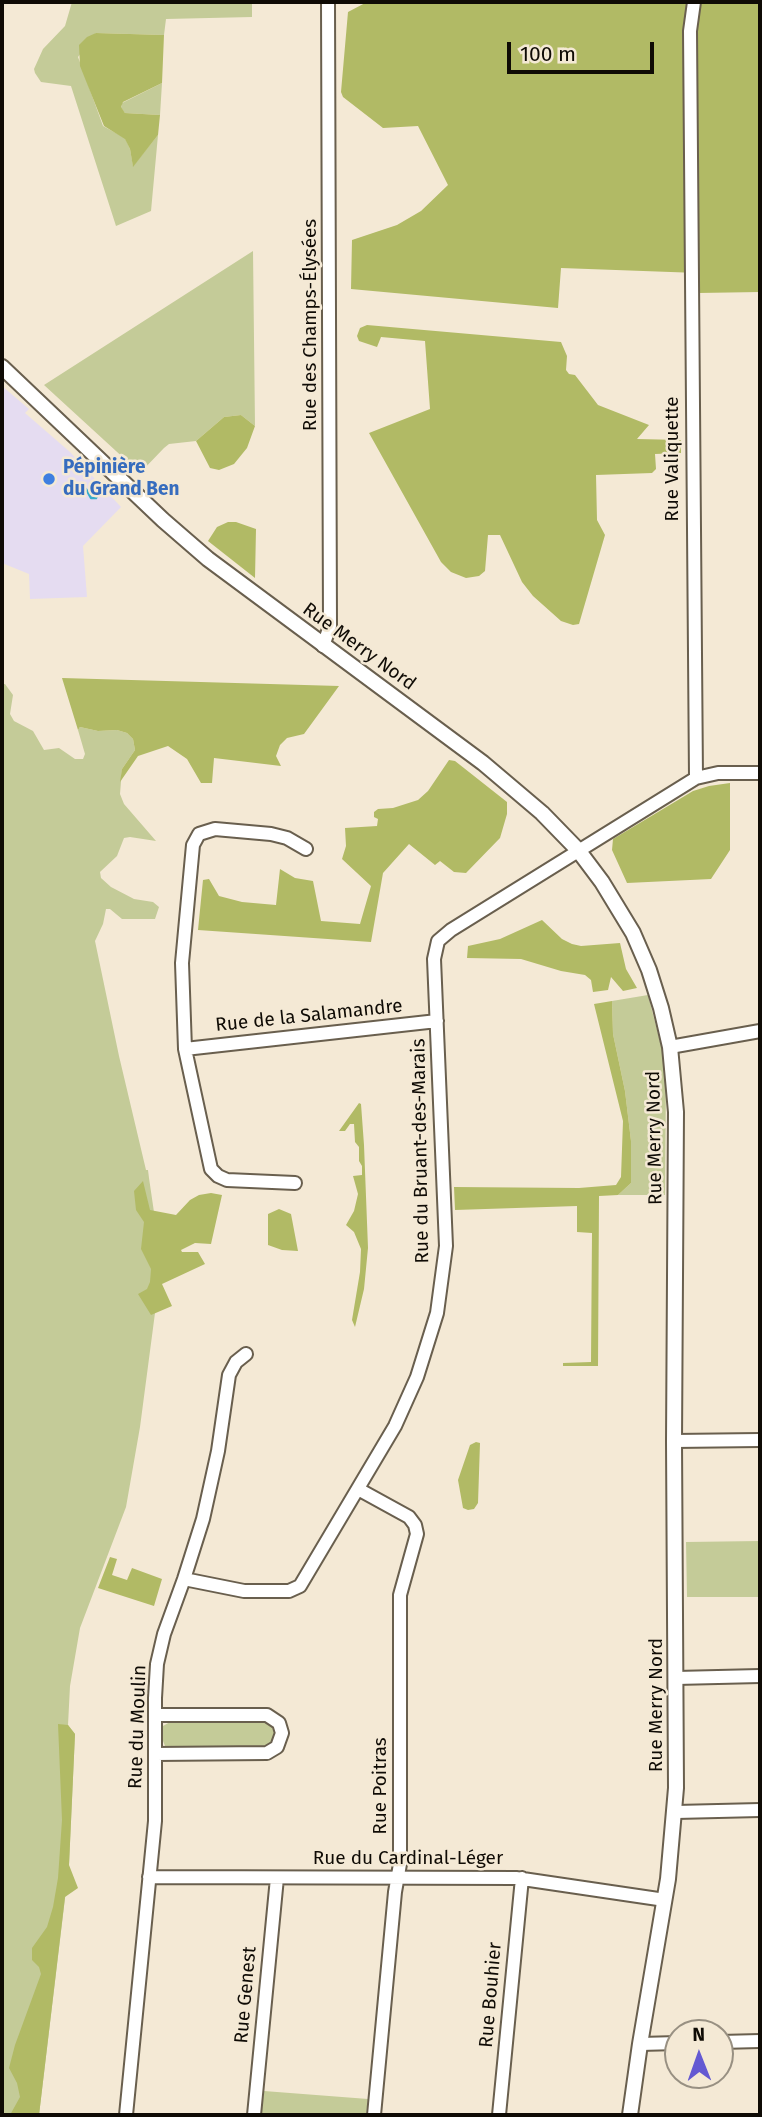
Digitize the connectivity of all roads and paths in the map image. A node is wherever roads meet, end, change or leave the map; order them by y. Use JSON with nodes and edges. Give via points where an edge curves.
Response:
{"nodes":[{"id":1,"x":328,"y":2,"type":"edge"},
{"id":2,"x":694,"y":2,"type":"edge"},
{"id":3,"x":2,"y":367,"type":"edge"},
{"id":4,"x":323,"y":646,"type":"junction"},
{"id":5,"x":760,"y":773,"type":"edge"},
{"id":6,"x":696,"y":778,"type":"junction"},
{"id":7,"x":306,"y":849,"type":"dead end"},
{"id":8,"x":578,"y":850,"type":"junction"},
{"id":9,"x":437,"y":1021,"type":"junction"},
{"id":10,"x":760,"y":1031,"type":"edge"},
{"id":11,"x":670,"y":1047,"type":"junction"},
{"id":12,"x":184,"y":1049,"type":"junction"},
{"id":13,"x":295,"y":1183,"type":"dead end"},
{"id":14,"x":246,"y":1354,"type":"dead end"},
{"id":15,"x":760,"y":1440,"type":"edge"},
{"id":16,"x":674,"y":1441,"type":"junction"},
{"id":17,"x":358,"y":1489,"type":"junction"},
{"id":18,"x":184,"y":1580,"type":"junction"},
{"id":19,"x":760,"y":1676,"type":"edge"},
{"id":20,"x":676,"y":1678,"type":"junction"},
{"id":21,"x":155,"y":1715,"type":"junction"},
{"id":22,"x":155,"y":1754,"type":"junction"},
{"id":23,"x":760,"y":1810,"type":"edge"},
{"id":24,"x":676,"y":1812,"type":"junction"},
{"id":25,"x":149,"y":1877,"type":"junction"},
{"id":26,"x":277,"y":1878,"type":"junction"},
{"id":27,"x":398,"y":1878,"type":"junction"},
{"id":28,"x":522,"y":1878,"type":"junction"},
{"id":29,"x":664,"y":1900,"type":"junction"},
{"id":30,"x":760,"y":2041,"type":"edge"},
{"id":31,"x":734,"y":2042,"type":"edge"},
{"id":32,"x":664,"y":2043,"type":"edge"},
{"id":33,"x":640,"y":2044,"type":"junction"},
{"id":34,"x":126,"y":2115,"type":"edge"},
{"id":35,"x":254,"y":2115,"type":"edge"},
{"id":36,"x":374,"y":2115,"type":"edge"},
{"id":37,"x":499,"y":2115,"type":"edge"},
{"id":38,"x":630,"y":2115,"type":"edge"}],
"edges":[{"from":1,"to":4,"type":"street","name":"Rue des Champs-Élysées","via":[[330,626]]},
{"from":2,"to":6,"type":"street","name":"Rue Valiquette","via":[[690,31]]},
{"from":3,"to":4,"type":"main road","name":"Rue Merry Nord","via":[[177,533]]},
{"from":4,"to":8,"type":"main road","name":"Rue Merry Nord","via":[[504,778]]},
{"from":5,"to":6,"type":"street"},
{"from":6,"to":8,"type":"street"},
{"from":7,"to":12,"type":"street","via":[[279,835],[215,829],[194,841],[182,955]]},
{"from":8,"to":9,"type":"street","name":"Rue du Bruant-des-Marais","via":[[442,936],[434,952]]},
{"from":8,"to":11,"type":"main road","name":"Rue Merry Nord","via":[[633,933],[655,989]]},
{"from":9,"to":12,"type":"street","name":"Rue de la Salamandre"},
{"from":9,"to":17,"type":"street","name":"Rue du Bruant-des-Marais","via":[[446,1210],[441,1287],[417,1377]]},
{"from":10,"to":11,"type":"street"},
{"from":11,"to":16,"type":"main road","name":"Rue Merry Nord","via":[[677,1139]]},
{"from":12,"to":13,"type":"street","via":[[214,1173],[227,1180]]},
{"from":14,"to":18,"type":"street","name":"Rue du Moulin","via":[[229,1375],[213,1474]]},
{"from":15,"to":16,"type":"street"},
{"from":16,"to":20,"type":"main road","name":"Rue Merry Nord"},
{"from":17,"to":18,"type":"street","name":"Rue du Bruant-des-Marais","via":[[296,1589],[237,1590]]},
{"from":17,"to":27,"type":"street","name":"Rue Poitras","via":[[409,1517],[417,1534],[400,1601]]},
{"from":18,"to":21,"type":"street","name":"Rue du Moulin","via":[[160,1648]]},
{"from":19,"to":20,"type":"street"},
{"from":20,"to":24,"type":"main road","name":"Rue Merry Nord"},
{"from":21,"to":22,"type":"street","name":"Rue du Moulin"},
{"from":21,"to":22,"type":"street","via":[[267,1715],[279,1723],[282,1734],[277,1747],[267,1753]]},
{"from":22,"to":25,"type":"street","name":"Rue du Moulin"},
{"from":23,"to":24,"type":"street"},
{"from":24,"to":29,"type":"main road","name":"Rue Merry Nord"},
{"from":25,"to":26,"type":"street","name":"Rue du Cardinal-Léger"},
{"from":25,"to":34,"type":"street","name":"Rue du Moulin"},
{"from":26,"to":27,"type":"street","name":"Rue du Cardinal-Léger"},
{"from":26,"to":35,"type":"street","name":"Rue Genest"},
{"from":27,"to":28,"type":"street","name":"Rue du Cardinal-Léger"},
{"from":27,"to":36,"type":"street","name":"Rue Poitras"},
{"from":28,"to":29,"type":"street","name":"Rue du Cardinal-Léger"},
{"from":28,"to":37,"type":"street","name":"Rue Bouhier"},
{"from":29,"to":33,"type":"main road","name":"Rue Merry Nord"},
{"from":30,"to":31,"type":"street"},
{"from":32,"to":33,"type":"street"},
{"from":33,"to":38,"type":"main road","name":"Rue Merry Nord"}]}
